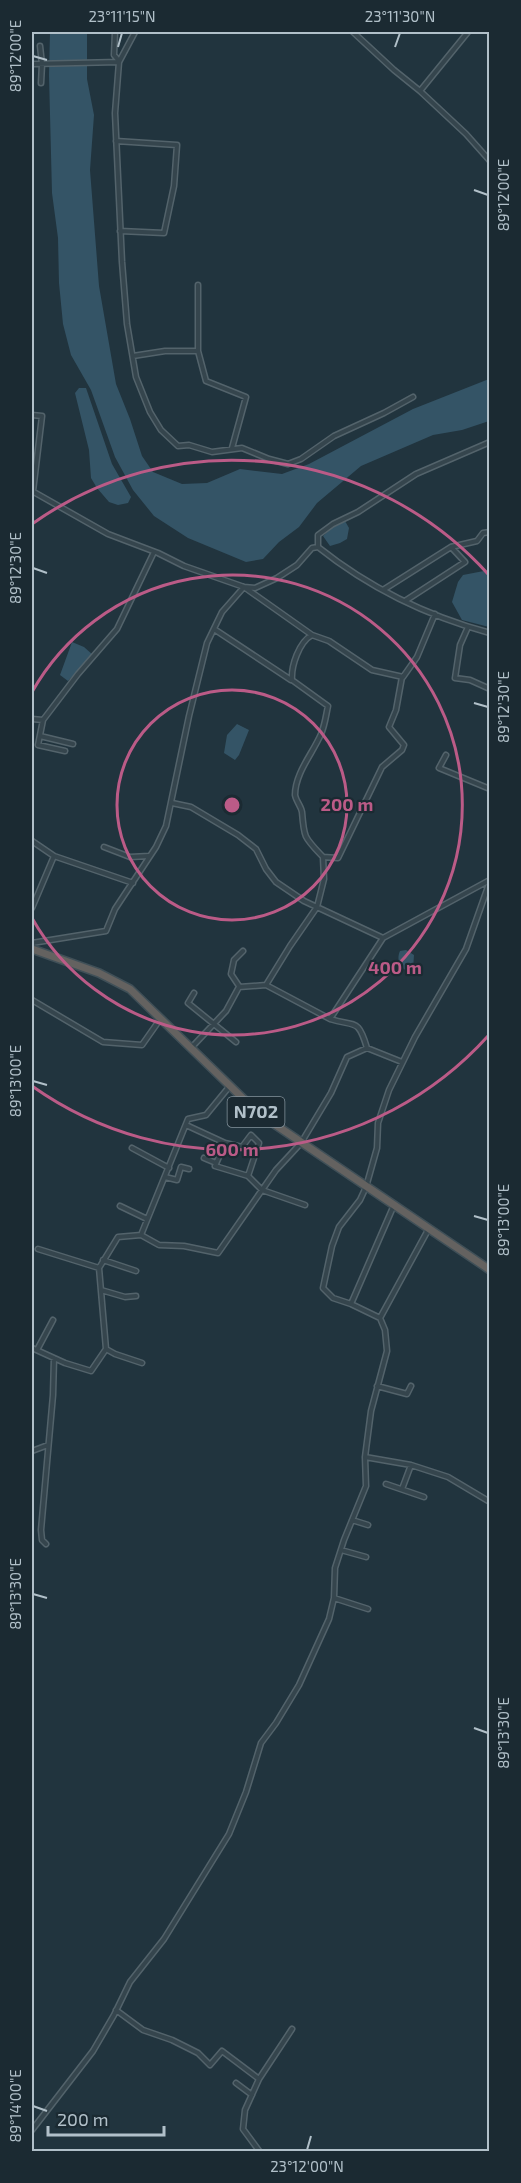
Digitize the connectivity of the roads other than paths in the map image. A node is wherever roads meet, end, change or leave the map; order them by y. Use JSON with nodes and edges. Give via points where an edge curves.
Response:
{"nodes":[{"id":1,"x":114,"y":32,"type":"edge"},
{"id":2,"x":135,"y":32,"type":"edge"},
{"id":3,"x":353,"y":32,"type":"edge"},
{"id":4,"x":468,"y":32,"type":"edge"},
{"id":5,"x":40,"y":46,"type":"dead end"},
{"id":6,"x":119,"y":62,"type":"junction"},
{"id":7,"x":32,"y":64,"type":"edge"},
{"id":8,"x":42,"y":64,"type":"junction"},
{"id":9,"x":41,"y":83,"type":"dead end"},
{"id":10,"x":420,"y":91,"type":"junction"},
{"id":11,"x":116,"y":141,"type":"junction"},
{"id":12,"x":489,"y":161,"type":"edge"},
{"id":13,"x":120,"y":231,"type":"junction"},
{"id":14,"x":198,"y":285,"type":"dead end"},
{"id":15,"x":198,"y":351,"type":"junction"},
{"id":16,"x":133,"y":356,"type":"junction"},
{"id":17,"x":413,"y":397,"type":"dead end"},
{"id":18,"x":32,"y":414,"type":"edge"},
{"id":19,"x":489,"y":442,"type":"edge"},
{"id":20,"x":232,"y":449,"type":"junction"},
{"id":21,"x":32,"y":491,"type":"edge"},
{"id":22,"x":489,"y":532,"type":"edge"},
{"id":23,"x":318,"y":547,"type":"junction"},
{"id":24,"x":452,"y":547,"type":"junction"},
{"id":25,"x":154,"y":552,"type":"junction"},
{"id":26,"x":244,"y":587,"type":"junction"},
{"id":27,"x":383,"y":590,"type":"junction"},
{"id":28,"x":405,"y":601,"type":"junction"},
{"id":29,"x":435,"y":614,"type":"junction"},
{"id":30,"x":468,"y":627,"type":"junction"},
{"id":31,"x":214,"y":629,"type":"junction"},
{"id":32,"x":489,"y":633,"type":"edge"},
{"id":33,"x":312,"y":635,"type":"junction"},
{"id":34,"x":402,"y":677,"type":"junction"},
{"id":35,"x":292,"y":680,"type":"junction"},
{"id":36,"x":489,"y":689,"type":"edge"},
{"id":37,"x":32,"y":719,"type":"edge"},
{"id":38,"x":43,"y":720,"type":"junction"},
{"id":39,"x":40,"y":736,"type":"junction"},
{"id":40,"x":73,"y":744,"type":"dead end"},
{"id":41,"x":65,"y":751,"type":"dead end"},
{"id":42,"x":446,"y":755,"type":"dead end"},
{"id":43,"x":489,"y":789,"type":"edge"},
{"id":44,"x":172,"y":803,"type":"junction"},
{"id":45,"x":32,"y":841,"type":"edge"},
{"id":46,"x":104,"y":848,"type":"dead end"},
{"id":47,"x":54,"y":856,"type":"junction"},
{"id":48,"x":150,"y":856,"type":"junction"},
{"id":49,"x":323,"y":857,"type":"junction"},
{"id":50,"x":489,"y":881,"type":"edge"},
{"id":51,"x":133,"y":883,"type":"junction"},
{"id":52,"x":317,"y":907,"type":"junction"},
{"id":53,"x":32,"y":908,"type":"edge"},
{"id":54,"x":383,"y":938,"type":"junction"},
{"id":55,"x":32,"y":943,"type":"edge"},
{"id":56,"x":32,"y":949,"type":"edge"},
{"id":57,"x":243,"y":951,"type":"dead end"},
{"id":58,"x":266,"y":985,"type":"junction"},
{"id":59,"x":239,"y":987,"type":"junction"},
{"id":60,"x":194,"y":993,"type":"dead end"},
{"id":61,"x":32,"y":1000,"type":"edge"},
{"id":62,"x":161,"y":1018,"type":"junction"},
{"id":63,"x":330,"y":1019,"type":"junction"},
{"id":64,"x":214,"y":1024,"type":"junction"},
{"id":65,"x":236,"y":1042,"type":"dead end"},
{"id":66,"x":190,"y":1048,"type":"junction"},
{"id":67,"x":367,"y":1048,"type":"junction"},
{"id":68,"x":402,"y":1062,"type":"junction"},
{"id":69,"x":229,"y":1087,"type":"junction"},
{"id":70,"x":186,"y":1125,"type":"junction"},
{"id":71,"x":225,"y":1143,"type":"junction"},
{"id":72,"x":301,"y":1143,"type":"junction"},
{"id":73,"x":132,"y":1148,"type":"dead end"},
{"id":74,"x":204,"y":1158,"type":"dead end"},
{"id":75,"x":216,"y":1163,"type":"junction"},
{"id":76,"x":169,"y":1168,"type":"junction"},
{"id":77,"x":189,"y":1169,"type":"dead end"},
{"id":78,"x":248,"y":1176,"type":"junction"},
{"id":79,"x":165,"y":1177,"type":"junction"},
{"id":80,"x":366,"y":1187,"type":"junction"},
{"id":81,"x":262,"y":1190,"type":"junction"},
{"id":82,"x":305,"y":1205,"type":"dead end"},
{"id":83,"x":394,"y":1205,"type":"junction"},
{"id":84,"x":120,"y":1206,"type":"dead end"},
{"id":85,"x":147,"y":1219,"type":"junction"},
{"id":86,"x":428,"y":1230,"type":"junction"},
{"id":87,"x":141,"y":1235,"type":"junction"},
{"id":88,"x":38,"y":1249,"type":"dead end"},
{"id":89,"x":103,"y":1260,"type":"junction"},
{"id":90,"x":99,"y":1268,"type":"junction"},
{"id":91,"x":489,"y":1270,"type":"edge"},
{"id":92,"x":136,"y":1271,"type":"dead end"},
{"id":93,"x":100,"y":1290,"type":"junction"},
{"id":94,"x":136,"y":1296,"type":"dead end"},
{"id":95,"x":351,"y":1304,"type":"junction"},
{"id":96,"x":380,"y":1318,"type":"junction"},
{"id":97,"x":53,"y":1320,"type":"dead end"},
{"id":98,"x":32,"y":1348,"type":"edge"},
{"id":99,"x":106,"y":1349,"type":"junction"},
{"id":100,"x":37,"y":1350,"type":"junction"},
{"id":101,"x":54,"y":1358,"type":"junction"},
{"id":102,"x":142,"y":1363,"type":"dead end"},
{"id":103,"x":377,"y":1386,"type":"junction"},
{"id":104,"x":411,"y":1386,"type":"dead end"},
{"id":105,"x":48,"y":1445,"type":"junction"},
{"id":106,"x":32,"y":1451,"type":"edge"},
{"id":107,"x":366,"y":1457,"type":"junction"},
{"id":108,"x":411,"y":1465,"type":"junction"},
{"id":109,"x":386,"y":1484,"type":"dead end"},
{"id":110,"x":402,"y":1489,"type":"junction"},
{"id":111,"x":424,"y":1497,"type":"dead end"},
{"id":112,"x":489,"y":1502,"type":"edge"},
{"id":113,"x":352,"y":1520,"type":"junction"},
{"id":114,"x":368,"y":1525,"type":"dead end"},
{"id":115,"x":46,"y":1544,"type":"dead end"},
{"id":116,"x":341,"y":1550,"type":"junction"},
{"id":117,"x":366,"y":1557,"type":"dead end"},
{"id":118,"x":334,"y":1598,"type":"junction"},
{"id":119,"x":368,"y":1609,"type":"dead end"},
{"id":120,"x":116,"y":2010,"type":"junction"},
{"id":121,"x":292,"y":2029,"type":"dead end"},
{"id":122,"x":260,"y":2079,"type":"junction"},
{"id":123,"x":236,"y":2083,"type":"dead end"},
{"id":124,"x":252,"y":2095,"type":"junction"},
{"id":125,"x":32,"y":2130,"type":"edge"},
{"id":126,"x":260,"y":2151,"type":"edge"}],
"edges":[{"from":1,"to":6,"type":"street","via":[[114,55]]},
{"from":2,"to":6,"type":"street"},
{"from":3,"to":10,"type":"street"},
{"from":4,"to":10,"type":"street"},
{"from":5,"to":8,"type":"street"},
{"from":6,"to":8,"type":"street"},
{"from":6,"to":11,"type":"street"},
{"from":7,"to":8,"type":"street"},
{"from":8,"to":9,"type":"street"},
{"from":10,"to":12,"type":"street"},
{"from":11,"to":13,"type":"street"},
{"from":11,"to":13,"type":"street","via":[[177,145],[174,186],[164,233]]},
{"from":13,"to":16,"type":"street"},
{"from":14,"to":15,"type":"street"},
{"from":15,"to":16,"type":"street"},
{"from":15,"to":20,"type":"street","via":[[206,381],[246,397]]},
{"from":16,"to":20,"type":"street","via":[[136,377],[150,412],[173,444],[212,452]]},
{"from":17,"to":20,"type":"street","via":[[288,464],[242,448]]},
{"from":18,"to":21,"type":"street","via":[[42,416]]},
{"from":19,"to":23,"type":"street","via":[[416,474],[333,524],[318,535]]},
{"from":21,"to":25,"type":"street","via":[[108,534]]},
{"from":22,"to":24,"type":"street","via":[[477,541]]},
{"from":23,"to":26,"type":"street","via":[[277,579],[255,588]]},
{"from":23,"to":27,"type":"street","via":[[351,573]]},
{"from":24,"to":27,"type":"street"},
{"from":24,"to":28,"type":"street","via":[[465,562]]},
{"from":25,"to":26,"type":"street"},
{"from":25,"to":38,"type":"street","via":[[117,629]]},
{"from":26,"to":31,"type":"street","via":[[222,612]]},
{"from":26,"to":33,"type":"street"},
{"from":27,"to":28,"type":"street"},
{"from":28,"to":29,"type":"street"},
{"from":29,"to":30,"type":"street"},
{"from":29,"to":34,"type":"street","via":[[417,657]]},
{"from":30,"to":32,"type":"street"},
{"from":30,"to":36,"type":"street","via":[[460,645],[455,678]]},
{"from":31,"to":35,"type":"street"},
{"from":31,"to":44,"type":"street","via":[[189,716]]},
{"from":33,"to":34,"type":"street","via":[[329,641],[372,670]]},
{"from":33,"to":35,"type":"street","via":[[297,655]]},
{"from":34,"to":49,"type":"street","via":[[389,727],[404,745],[402,750],[382,767],[338,858]]},
{"from":35,"to":49,"type":"street","via":[[328,706],[322,732],[305,763],[295,797],[302,809],[302,829]]},
{"from":37,"to":38,"type":"street"},
{"from":38,"to":39,"type":"street"},
{"from":39,"to":40,"type":"street"},
{"from":39,"to":41,"type":"street","via":[[38,746]]},
{"from":42,"to":43,"type":"street","via":[[439,768]]},
{"from":44,"to":48,"type":"street","via":[[166,826]]},
{"from":44,"to":52,"type":"street","via":[[191,807],[238,835],[256,849],[276,882]]},
{"from":45,"to":47,"type":"street"},
{"from":46,"to":48,"type":"street","via":[[130,857]]},
{"from":47,"to":51,"type":"street"},
{"from":47,"to":53,"type":"street"},
{"from":48,"to":51,"type":"street"},
{"from":49,"to":52,"type":"street","via":[[324,879]]},
{"from":50,"to":54,"type":"street"},
{"from":50,"to":68,"type":"street","via":[[466,949]]},
{"from":51,"to":55,"type":"street","via":[[106,931]]},
{"from":52,"to":54,"type":"street"},
{"from":52,"to":58,"type":"street"},
{"from":54,"to":63,"type":"street"},
{"from":56,"to":62,"type":"highway","number":"N702","via":[[110,978],[130,989]]},
{"from":57,"to":59,"type":"street","via":[[234,960],[231,974]]},
{"from":58,"to":59,"type":"street"},
{"from":58,"to":63,"type":"street"},
{"from":59,"to":64,"type":"street"},
{"from":60,"to":64,"type":"street","via":[[189,1004]]},
{"from":61,"to":62,"type":"street","via":[[103,1042],[142,1045]]},
{"from":62,"to":66,"type":"highway","number":"N702"},
{"from":63,"to":67,"type":"street","via":[[351,1022],[361,1029]]},
{"from":64,"to":65,"type":"street"},
{"from":64,"to":66,"type":"street"},
{"from":66,"to":69,"type":"highway","number":"N702"},
{"from":67,"to":68,"type":"street"},
{"from":67,"to":72,"type":"street","via":[[347,1057]]},
{"from":68,"to":80,"type":"street","via":[[378,1123],[377,1148]]},
{"from":69,"to":70,"type":"street","via":[[206,1115],[188,1119]]},
{"from":69,"to":72,"type":"highway","number":"N702"},
{"from":70,"to":71,"type":"street"},
{"from":70,"to":76,"type":"street"},
{"from":71,"to":75,"type":"street"},
{"from":71,"to":78,"type":"street","via":[[242,1147],[251,1135],[259,1143]]},
{"from":72,"to":80,"type":"highway","number":"N702"},
{"from":72,"to":81,"type":"street"},
{"from":73,"to":76,"type":"street"},
{"from":74,"to":75,"type":"street"},
{"from":75,"to":78,"type":"street","via":[[215,1166]]},
{"from":76,"to":79,"type":"street"},
{"from":77,"to":79,"type":"street","via":[[182,1167],[177,1180]]},
{"from":78,"to":81,"type":"street"},
{"from":79,"to":85,"type":"street"},
{"from":80,"to":83,"type":"highway","number":"N702"},
{"from":80,"to":95,"type":"street","via":[[339,1227],[323,1288],[333,1298]]},
{"from":81,"to":82,"type":"street"},
{"from":81,"to":87,"type":"street","via":[[218,1253],[159,1245]]},
{"from":83,"to":86,"type":"highway","number":"N702"},
{"from":83,"to":95,"type":"street"},
{"from":84,"to":85,"type":"street"},
{"from":85,"to":87,"type":"street"},
{"from":86,"to":91,"type":"highway","number":"N702"},
{"from":86,"to":96,"type":"street"},
{"from":87,"to":89,"type":"street","via":[[118,1237]]},
{"from":88,"to":90,"type":"street"},
{"from":89,"to":90,"type":"street"},
{"from":89,"to":92,"type":"street"},
{"from":90,"to":93,"type":"street"},
{"from":93,"to":94,"type":"street"},
{"from":93,"to":99,"type":"street"},
{"from":95,"to":96,"type":"street"},
{"from":96,"to":103,"type":"street","via":[[387,1351]]},
{"from":97,"to":100,"type":"street"},
{"from":98,"to":100,"type":"street"},
{"from":99,"to":101,"type":"street","via":[[91,1371]]},
{"from":99,"to":102,"type":"street"},
{"from":100,"to":101,"type":"street"},
{"from":101,"to":105,"type":"street"},
{"from":103,"to":104,"type":"street","via":[[407,1394]]},
{"from":103,"to":107,"type":"street"},
{"from":105,"to":106,"type":"street"},
{"from":105,"to":115,"type":"street","via":[[41,1530]]},
{"from":107,"to":108,"type":"street"},
{"from":107,"to":113,"type":"street","via":[[366,1486]]},
{"from":108,"to":110,"type":"street"},
{"from":108,"to":112,"type":"street","via":[[448,1477]]},
{"from":109,"to":110,"type":"street"},
{"from":110,"to":111,"type":"street"},
{"from":113,"to":114,"type":"street"},
{"from":113,"to":116,"type":"street"},
{"from":116,"to":117,"type":"street"},
{"from":116,"to":118,"type":"street","via":[[335,1568]]},
{"from":118,"to":119,"type":"street"},
{"from":118,"to":120,"type":"street","via":[[329,1619],[299,1685],[261,1743],[229,1834],[164,1940],[130,1982]]},
{"from":120,"to":122,"type":"street","via":[[143,2030],[198,2053],[210,2065],[222,2051]]},
{"from":120,"to":125,"type":"street","via":[[93,2051]]},
{"from":121,"to":122,"type":"street"},
{"from":122,"to":124,"type":"street"},
{"from":123,"to":124,"type":"street"},
{"from":124,"to":126,"type":"street","via":[[243,2129]]}]}
